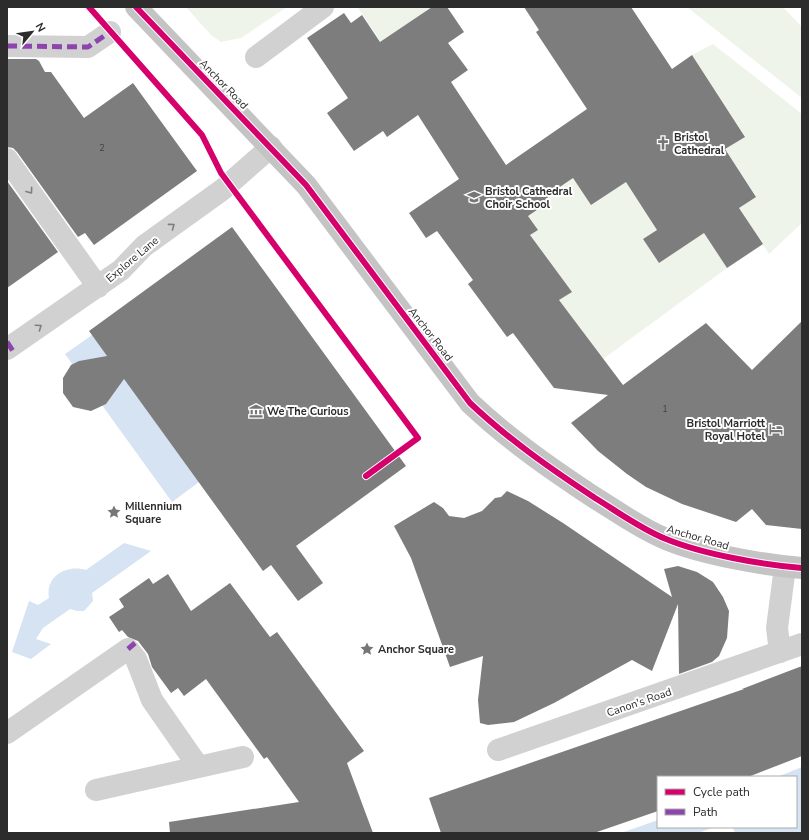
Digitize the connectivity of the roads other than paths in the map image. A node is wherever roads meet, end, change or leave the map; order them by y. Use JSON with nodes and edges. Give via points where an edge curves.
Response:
{"nodes":[{"id":1,"x":136,"y":7,"type":"edge"},
{"id":2,"x":324,"y":7,"type":"edge"},
{"id":3,"x":110,"y":32,"type":"dead end"},
{"id":4,"x":7,"y":46,"type":"edge"},
{"id":5,"x":256,"y":57,"type":"dead end"},
{"id":6,"x":271,"y":147,"type":"junction"},
{"id":7,"x":11,"y":152,"type":"edge"},
{"id":8,"x":98,"y":287,"type":"junction"},
{"id":9,"x":10,"y":348,"type":"edge"},
{"id":10,"x":794,"y":567,"type":"edge"},
{"id":11,"x":802,"y":644,"type":"edge"},
{"id":12,"x":780,"y":652,"type":"junction"},
{"id":13,"x":7,"y":734,"type":"edge"},
{"id":14,"x":498,"y":750,"type":"dead end"},
{"id":15,"x":243,"y":757,"type":"dead end"},
{"id":16,"x":198,"y":766,"type":"junction"},
{"id":17,"x":96,"y":790,"type":"dead end"}],
"edges":[{"from":1,"to":6,"type":"main road","name":"Anchor Road"},
{"from":2,"to":5,"type":"street"},
{"from":3,"to":4,"type":"street","via":[[88,47]]},
{"from":8,"to":6,"type":"street","name":"Explore Lane","one_way":true,"via":[[121,270],[144,246],[222,190]]},
{"from":6,"to":10,"type":"main road","name":"Anchor Road","via":[[306,185],[470,403],[497,429],[627,518],[666,539],[706,552]]},
{"from":7,"to":8,"type":"street","one_way":true},
{"from":9,"to":8,"type":"street","name":"Explore Lane","one_way":true},
{"from":10,"to":12,"type":"street","via":[[777,628]]},
{"from":11,"to":12,"type":"street","name":"Canon's Road"},
{"from":12,"to":14,"type":"street","name":"Canon's Road"},
{"from":13,"to":16,"type":"street","via":[[132,646],[152,700]]},
{"from":15,"to":16,"type":"street"},
{"from":16,"to":17,"type":"street"}]}
